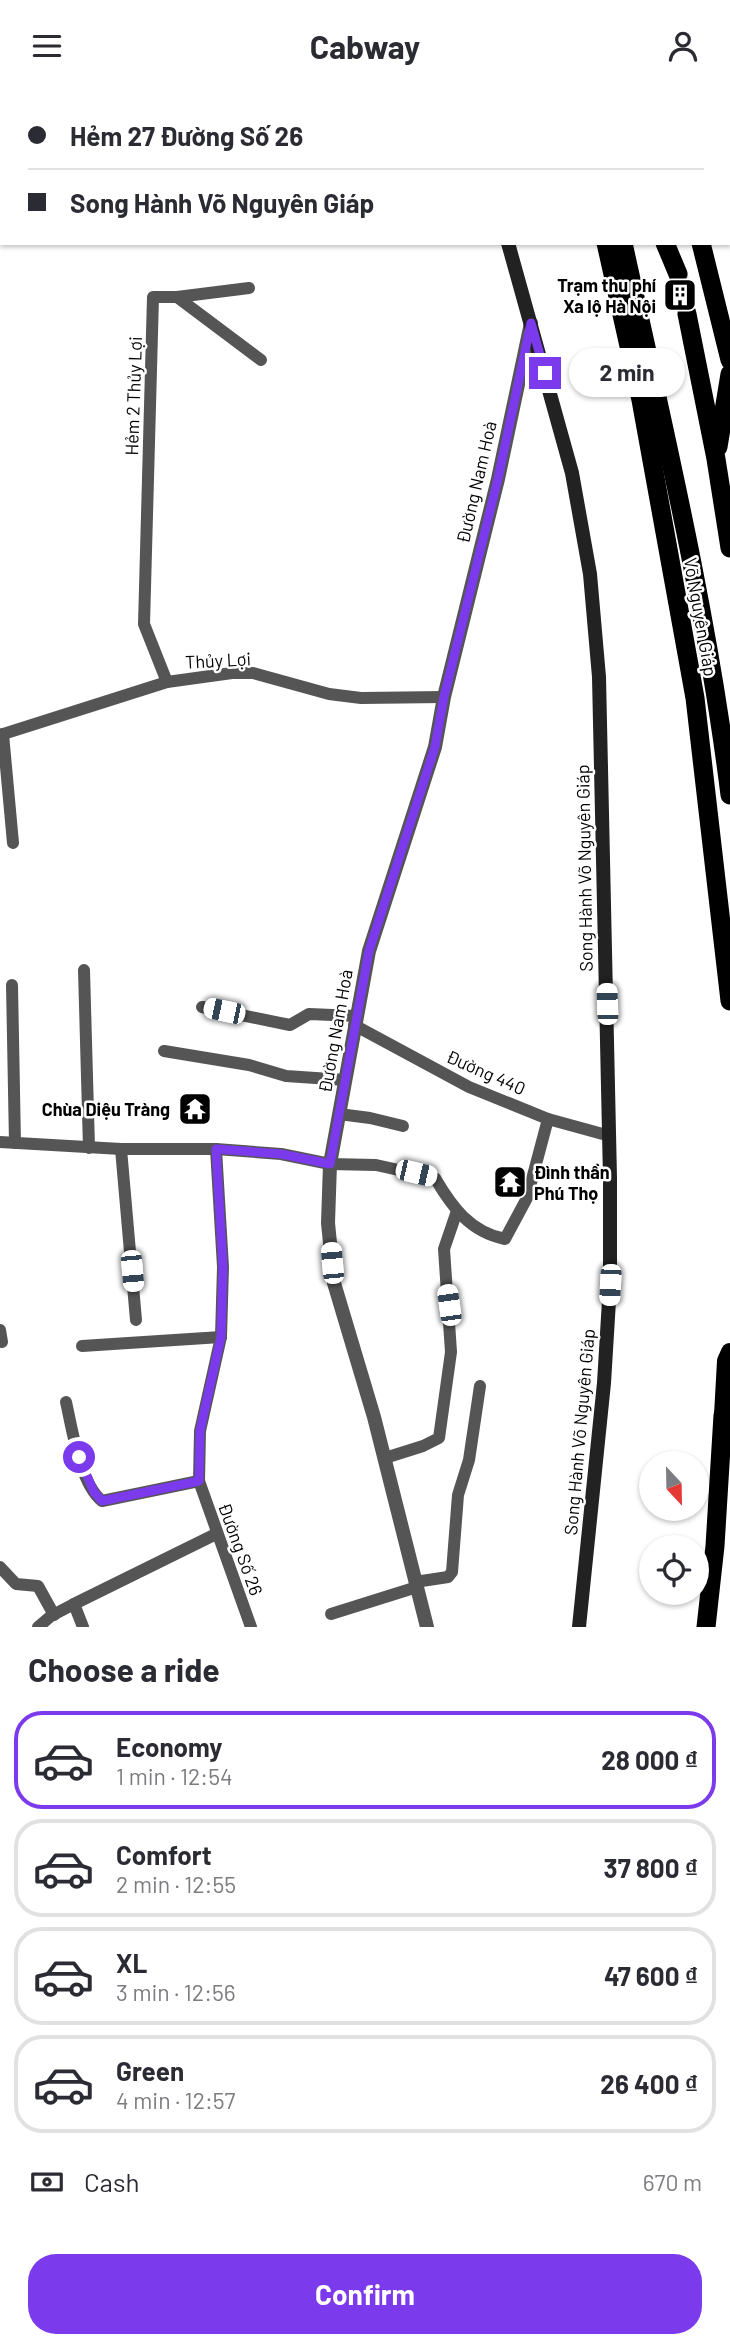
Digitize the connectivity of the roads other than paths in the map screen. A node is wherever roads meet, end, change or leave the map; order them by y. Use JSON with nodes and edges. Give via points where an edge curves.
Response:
{"nodes":[{"id":1,"x":509,"y":245,"type":"edge"},
{"id":2,"x":606,"y":245,"type":"edge"},
{"id":3,"x":624,"y":245,"type":"edge"},
{"id":4,"x":666,"y":245,"type":"edge"},
{"id":5,"x":701,"y":245,"type":"edge"},
{"id":6,"x":678,"y":274,"type":"tunnel mouth"},
{"id":7,"x":249,"y":288,"type":"dead end"},
{"id":8,"x":177,"y":297,"type":"junction"},
{"id":9,"x":687,"y":314,"type":"tunnel mouth"},
{"id":10,"x":531,"y":323,"type":"junction"},
{"id":11,"x":261,"y":360,"type":"dead end"},
{"id":12,"x":730,"y":360,"type":"edge"},
{"id":13,"x":730,"y":374,"type":"edge"},
{"id":14,"x":716,"y":459,"type":"junction"},
{"id":15,"x":730,"y":548,"type":"edge"},
{"id":16,"x":167,"y":682,"type":"junction"},
{"id":17,"x":444,"y":697,"type":"junction"},
{"id":18,"x":1,"y":734,"type":"edge"},
{"id":19,"x":730,"y":795,"type":"edge"},
{"id":20,"x":13,"y":843,"type":"dead end"},
{"id":21,"x":84,"y":970,"type":"dead end"},
{"id":22,"x":12,"y":985,"type":"dead end"},
{"id":23,"x":730,"y":1002,"type":"edge"},
{"id":24,"x":202,"y":1007,"type":"dead end"},
{"id":25,"x":355,"y":1021,"type":"junction"},
{"id":26,"x":164,"y":1051,"type":"dead end"},
{"id":27,"x":345,"y":1080,"type":"junction"},
{"id":28,"x":339,"y":1114,"type":"junction"},
{"id":29,"x":548,"y":1119,"type":"junction"},
{"id":30,"x":403,"y":1126,"type":"dead end"},
{"id":31,"x":610,"y":1136,"type":"junction"},
{"id":32,"x":0,"y":1142,"type":"edge"},
{"id":33,"x":15,"y":1143,"type":"junction"},
{"id":34,"x":89,"y":1148,"type":"junction"},
{"id":35,"x":121,"y":1149,"type":"junction"},
{"id":36,"x":216,"y":1149,"type":"junction"},
{"id":37,"x":330,"y":1164,"type":"junction"},
{"id":38,"x":457,"y":1212,"type":"junction"},
{"id":39,"x":136,"y":1319,"type":"dead end"},
{"id":40,"x":221,"y":1337,"type":"junction"},
{"id":41,"x":82,"y":1346,"type":"dead end"},
{"id":42,"x":730,"y":1352,"type":"edge"},
{"id":43,"x":480,"y":1386,"type":"dead end"},
{"id":44,"x":66,"y":1402,"type":"dead end"},
{"id":45,"x":727,"y":1422,"type":"edge"},
{"id":46,"x":384,"y":1458,"type":"junction"},
{"id":47,"x":199,"y":1481,"type":"junction"},
{"id":48,"x":216,"y":1534,"type":"junction"},
{"id":49,"x":0,"y":1567,"type":"edge"},
{"id":50,"x":416,"y":1584,"type":"junction"},
{"id":51,"x":74,"y":1604,"type":"junction"},
{"id":52,"x":331,"y":1614,"type":"dead end"},
{"id":53,"x":54,"y":1615,"type":"junction"},
{"id":54,"x":38,"y":1627,"type":"edge"},
{"id":55,"x":83,"y":1627,"type":"edge"},
{"id":56,"x":251,"y":1627,"type":"edge"},
{"id":57,"x":427,"y":1627,"type":"edge"},
{"id":58,"x":579,"y":1627,"type":"edge"},
{"id":59,"x":706,"y":1627,"type":"edge"}],
"edges":[{"from":1,"to":10,"type":"main road","name":"Song Hành Võ Nguyên Giáp"},
{"from":2,"to":23,"type":"highway","name":"Võ Nguyên Giáp","via":[[641,400],[695,698]]},
{"from":3,"to":19,"type":"highway","name":"Võ Nguyên Giáp","via":[[694,575]]},
{"from":4,"to":6,"type":"highway"},
{"from":5,"to":12,"type":"highway"},
{"from":7,"to":8,"type":"street"},
{"from":8,"to":11,"type":"street"},
{"from":8,"to":16,"type":"street","name":"Hẻm 2 Thủy Lợi","via":[[153,297],[144,624]]},
{"from":9,"to":14,"type":"highway"},
{"from":10,"to":17,"type":"street","name":"Đường Nam Hoà"},
{"from":10,"to":31,"type":"main road","name":"Song Hành Võ Nguyên Giáp","via":[[572,473],[596,625]]},
{"from":13,"to":14,"type":"highway"},
{"from":14,"to":15,"type":"highway"},
{"from":16,"to":17,"type":"street","name":"Thủy Lợi","via":[[253,673],[360,698]]},
{"from":16,"to":18,"type":"street","name":"Thủy Lợi"},
{"from":17,"to":25,"type":"street","name":"Đường Nam Hoà","via":[[435,747],[369,951]]},
{"from":18,"to":20,"type":"street"},
{"from":21,"to":34,"type":"street"},
{"from":22,"to":33,"type":"street"},
{"from":24,"to":25,"type":"street","via":[[289,1025],[309,1014]]},
{"from":25,"to":27,"type":"street","name":"Đường Nam Hoà"},
{"from":25,"to":29,"type":"street","name":"Đường 440","via":[[469,1087]]},
{"from":26,"to":27,"type":"street","via":[[250,1065],[286,1076]]},
{"from":27,"to":28,"type":"street","name":"Đường Nam Hoà"},
{"from":28,"to":30,"type":"street"},
{"from":28,"to":37,"type":"street","name":"Đường Nam Hoà"},
{"from":29,"to":31,"type":"street","name":"Đường 440"},
{"from":29,"to":38,"type":"street","via":[[527,1198],[505,1239]]},
{"from":31,"to":58,"type":"main road","name":"Song Hành Võ Nguyên Giáp","via":[[607,1346]]},
{"from":32,"to":33,"type":"street"},
{"from":33,"to":34,"type":"street"},
{"from":34,"to":35,"type":"street"},
{"from":35,"to":36,"type":"street"},
{"from":35,"to":39,"type":"street"},
{"from":36,"to":37,"type":"street","via":[[281,1154]]},
{"from":36,"to":40,"type":"street","name":"Đường Số 26","via":[[223,1267]]},
{"from":37,"to":38,"type":"street","via":[[376,1165],[435,1178]]},
{"from":37,"to":46,"type":"street","name":"Đường Nam Hoà","via":[[328,1223],[334,1283]]},
{"from":38,"to":46,"type":"street","via":[[444,1249],[451,1352],[439,1438]]},
{"from":40,"to":41,"type":"street"},
{"from":40,"to":47,"type":"street","name":"Đường Số 26","via":[[200,1431]]},
{"from":42,"to":45,"type":"main road","via":[[726,1361]]},
{"from":43,"to":50,"type":"street","via":[[469,1460],[458,1495],[452,1572]]},
{"from":44,"to":47,"type":"street","via":[[87,1479],[102,1501]]},
{"from":45,"to":59,"type":"highway"},
{"from":46,"to":50,"type":"street","name":"Đường Nam Hoà"},
{"from":47,"to":48,"type":"street","name":"Đường Số 26"},
{"from":48,"to":51,"type":"street"},
{"from":48,"to":56,"type":"street","name":"Đường Số 26"},
{"from":49,"to":53,"type":"street","via":[[16,1584],[38,1586]]},
{"from":50,"to":52,"type":"street"},
{"from":50,"to":57,"type":"street","name":"Đường Nam Hoà"},
{"from":51,"to":53,"type":"street"},
{"from":51,"to":55,"type":"street"},
{"from":53,"to":54,"type":"street"}]}
